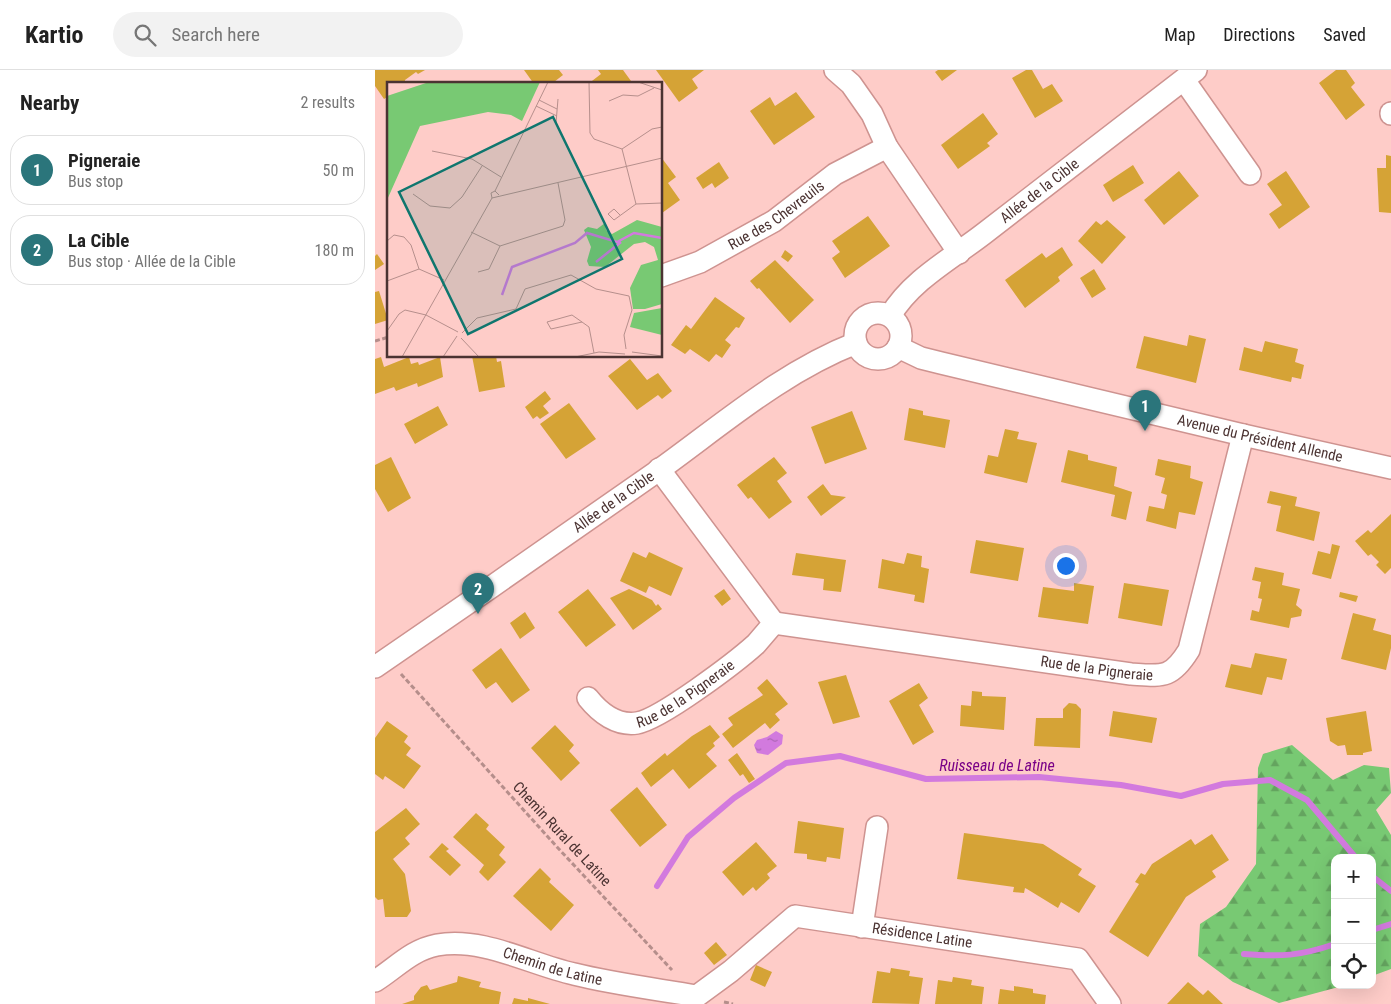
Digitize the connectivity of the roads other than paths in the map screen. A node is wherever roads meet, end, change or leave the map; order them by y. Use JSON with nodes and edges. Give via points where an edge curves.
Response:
{"nodes":[{"id":1,"x":835,"y":70,"type":"edge"},
{"id":2,"x":1190,"y":75,"type":"edge"},
{"id":3,"x":887,"y":147,"type":"junction"},
{"id":4,"x":1250,"y":174,"type":"dead end"},
{"id":5,"x":959,"y":254,"type":"junction"},
{"id":6,"x":663,"y":275,"type":"edge"},
{"id":7,"x":890,"y":316,"type":"junction"},
{"id":8,"x":856,"y":343,"type":"junction"},
{"id":9,"x":898,"y":347,"type":"junction"},
{"id":10,"x":1243,"y":435,"type":"junction"},
{"id":11,"x":1391,"y":468,"type":"edge"},
{"id":12,"x":659,"y":469,"type":"junction"},
{"id":13,"x":773,"y":623,"type":"junction"},
{"id":14,"x":379,"y":657,"type":"edge"},
{"id":15,"x":588,"y":698,"type":"dead end"},
{"id":16,"x":877,"y":827,"type":"dead end"},
{"id":17,"x":862,"y":927,"type":"junction"},
{"id":18,"x":375,"y":981,"type":"edge"},
{"id":19,"x":697,"y":996,"type":"joint"},
{"id":20,"x":1110,"y":1004,"type":"edge"}],
"edges":[{"from":1,"to":3,"type":"street","via":[[851,84],[872,114]]},
{"from":2,"to":4,"type":"street"},
{"from":2,"to":5,"type":"street","name":"Allée de la Cible"},
{"from":3,"to":5,"type":"street"},
{"from":3,"to":6,"type":"street","name":"Rue des Chevreuils","via":[[835,174],[774,221],[700,262]]},
{"from":5,"to":7,"type":"street","name":"Allée de la Cible","via":[[914,285],[899,300]]},
{"from":7,"to":8,"type":"street","via":[[877,313],[864,318],[856,329]]},
{"from":7,"to":9,"type":"street","via":[[899,327],[901,340]]},
{"from":8,"to":9,"type":"street","via":[[865,355],[880,359],[894,353]]},
{"from":8,"to":12,"type":"street","name":"Allée de la Cible","via":[[824,355],[790,374]]},
{"from":9,"to":10,"type":"street","name":"Avenue du Président Allende","via":[[921,358]]},
{"from":10,"to":11,"type":"street","name":"Avenue du Président Allende"},
{"from":10,"to":13,"type":"street","name":"Rue de la Pigneraie","via":[[1189,650],[1179,667],[1161,676]]},
{"from":12,"to":13,"type":"street"},
{"from":12,"to":14,"type":"street","name":"Allée de la Cible"},
{"from":13,"to":15,"type":"street","name":"Rue de la Pigneraie","via":[[732,663],[656,717],[636,723],[617,720],[600,713]]},
{"from":16,"to":17,"type":"street"},
{"from":17,"to":19,"type":"street","name":"Résidence Latine","via":[[795,916]]},
{"from":17,"to":20,"type":"street","name":"Résidence Latine","via":[[1078,959]]},
{"from":18,"to":19,"type":"street","name":"Chemin de Latine","via":[[419,950],[461,944],[492,949],[573,974]]}]}
